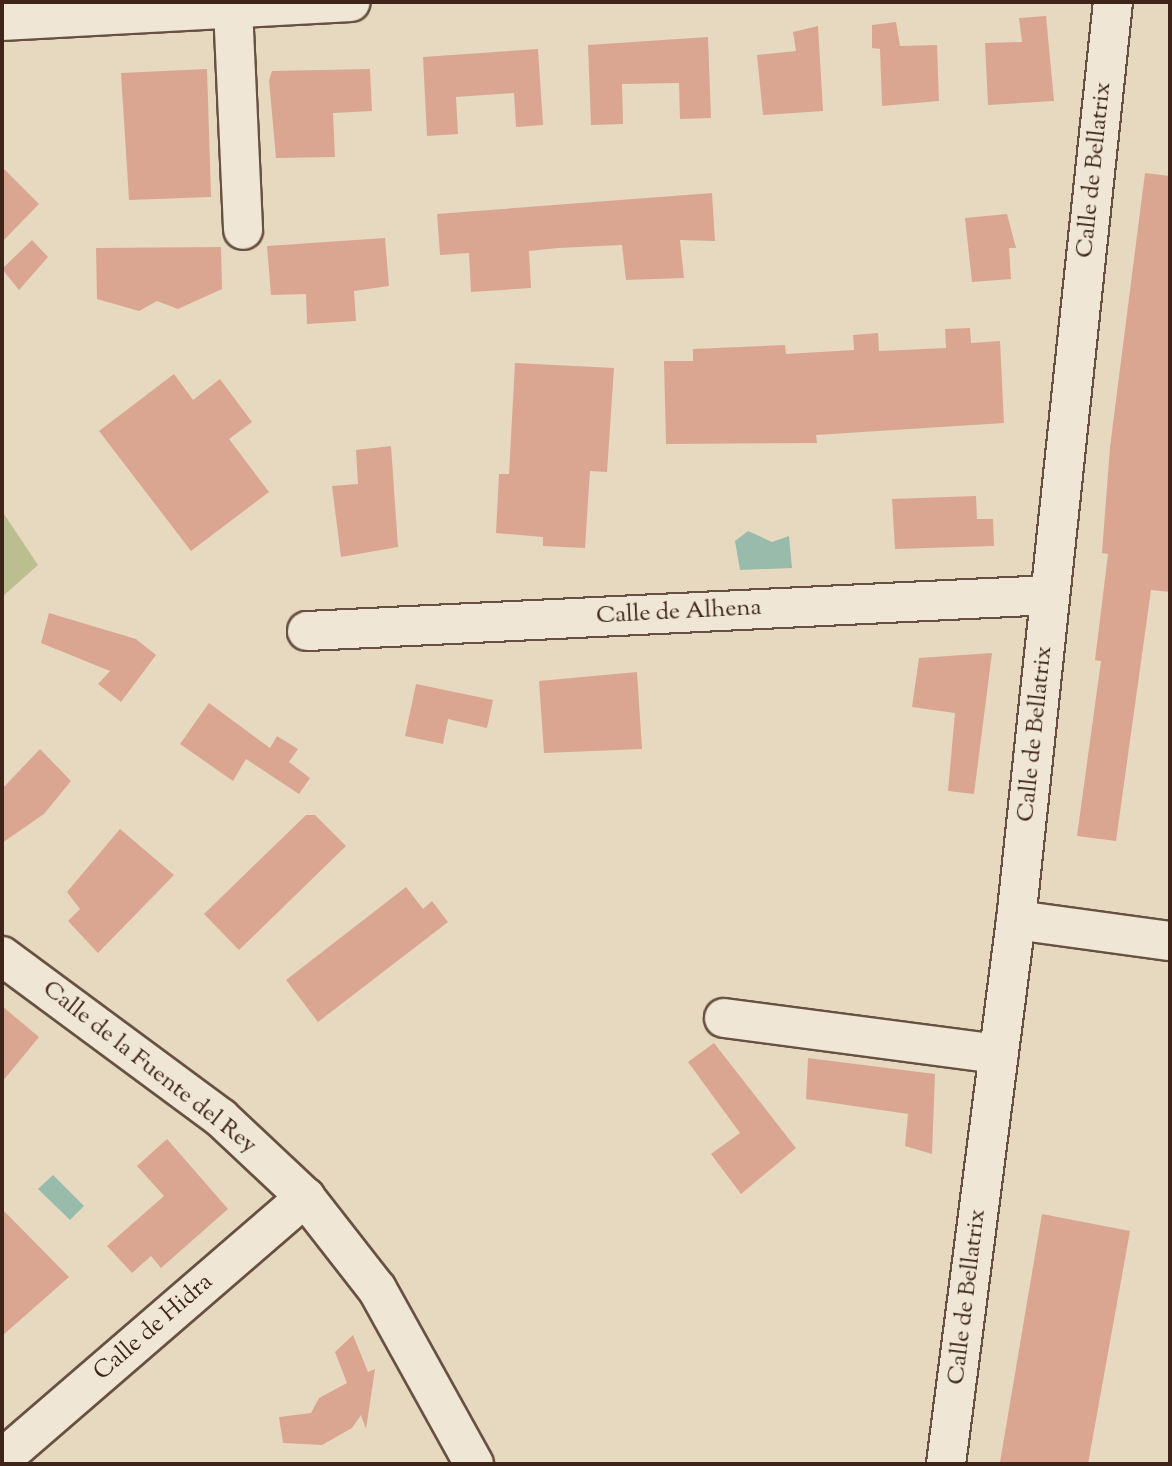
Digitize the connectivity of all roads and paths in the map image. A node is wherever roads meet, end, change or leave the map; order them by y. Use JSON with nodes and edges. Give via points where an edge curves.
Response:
{"nodes":[{"id":1,"x":349,"y":2,"type":"edge"},
{"id":2,"x":1113,"y":2,"type":"edge"},
{"id":3,"x":233,"y":8,"type":"junction"},
{"id":4,"x":102,"y":9,"type":"edge"},
{"id":5,"x":2,"y":21,"type":"edge"},
{"id":6,"x":243,"y":230,"type":"dead end"},
{"id":7,"x":1050,"y":595,"type":"junction"},
{"id":8,"x":307,"y":631,"type":"dead end"},
{"id":9,"x":1016,"y":920,"type":"junction"},
{"id":10,"x":1170,"y":941,"type":"edge"},
{"id":11,"x":2,"y":956,"type":"edge"},
{"id":12,"x":724,"y":1018,"type":"dead end"},
{"id":13,"x":999,"y":1054,"type":"junction"},
{"id":14,"x":305,"y":1196,"type":"junction"},
{"id":15,"x":2,"y":1458,"type":"edge"},
{"id":16,"x":474,"y":1464,"type":"edge"},
{"id":17,"x":946,"y":1464,"type":"edge"}],
"edges":[{"from":1,"to":3,"type":"street"},
{"from":2,"to":7,"type":"street","name":"Calle de Bellatrix"},
{"from":3,"to":4,"type":"street"},
{"from":3,"to":6,"type":"street"},
{"from":4,"to":5,"type":"street"},
{"from":7,"to":8,"type":"street","name":"Calle de Alhena"},
{"from":7,"to":9,"type":"street","name":"Calle de Bellatrix"},
{"from":9,"to":10,"type":"street"},
{"from":9,"to":13,"type":"street","name":"Calle de Bellatrix"},
{"from":11,"to":14,"type":"street","name":"Calle de la Fuente del Rey","via":[[221,1118]]},
{"from":12,"to":13,"type":"street"},
{"from":13,"to":17,"type":"street","name":"Calle de Bellatrix"},
{"from":14,"to":15,"type":"street","name":"Calle de Hidra"},
{"from":14,"to":16,"type":"street","name":"Calle de la Fuente del Rey","via":[[377,1289]]}]}
